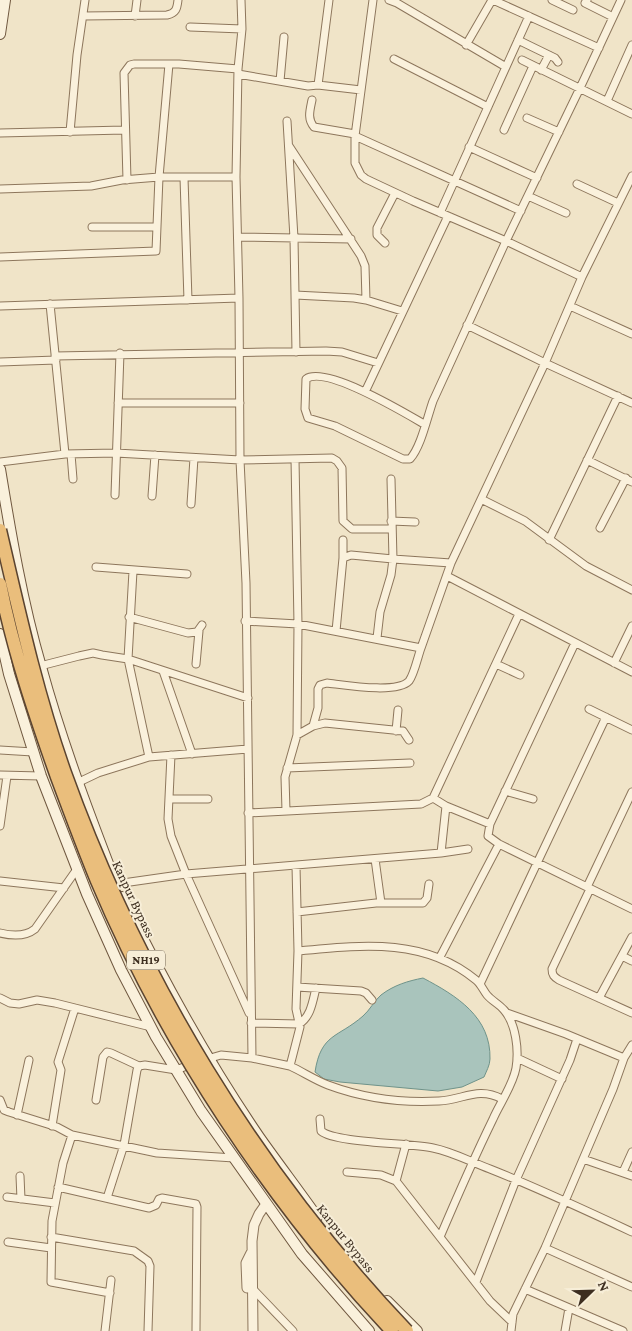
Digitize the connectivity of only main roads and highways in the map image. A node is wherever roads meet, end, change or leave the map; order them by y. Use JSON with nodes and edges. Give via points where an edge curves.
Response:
{"nodes":[{"id":1,"x":5,"y":0,"type":"edge"},
{"id":2,"x":0,"y":34,"type":"edge"},
{"id":3,"x":0,"y":469,"type":"edge"},
{"id":4,"x":0,"y":530,"type":"edge"},
{"id":5,"x":0,"y":584,"type":"edge"},
{"id":6,"x":1,"y":638,"type":"edge"},
{"id":7,"x":369,"y":1331,"type":"edge"},
{"id":8,"x":392,"y":1331,"type":"edge"},
{"id":9,"x":407,"y":1331,"type":"edge"},
{"id":10,"x":417,"y":1331,"type":"edge"}],
"edges":[{"from":1,"to":2,"type":"main road"},
{"from":3,"to":10,"type":"main road","via":[[16,562],[40,666],[77,783],[116,884],[152,958],[209,1058],[259,1136],[320,1221],[377,1290]]},
{"from":4,"to":9,"type":"highway","name":"Kanpur Bypass","number":"NH19","bridge":true,"via":[[30,657],[65,772],[124,915],[160,988],[216,1084],[268,1163],[338,1254]]},
{"from":5,"to":8,"type":"highway","name":"Kanpur Bypass","number":"NH19","bridge":true,"via":[[24,679],[71,816],[98,882],[153,996],[204,1086],[266,1177],[316,1244]]},
{"from":6,"to":7,"type":"main road","via":[[40,776],[77,870],[151,1027],[202,1111],[266,1204],[302,1254]]}]}
